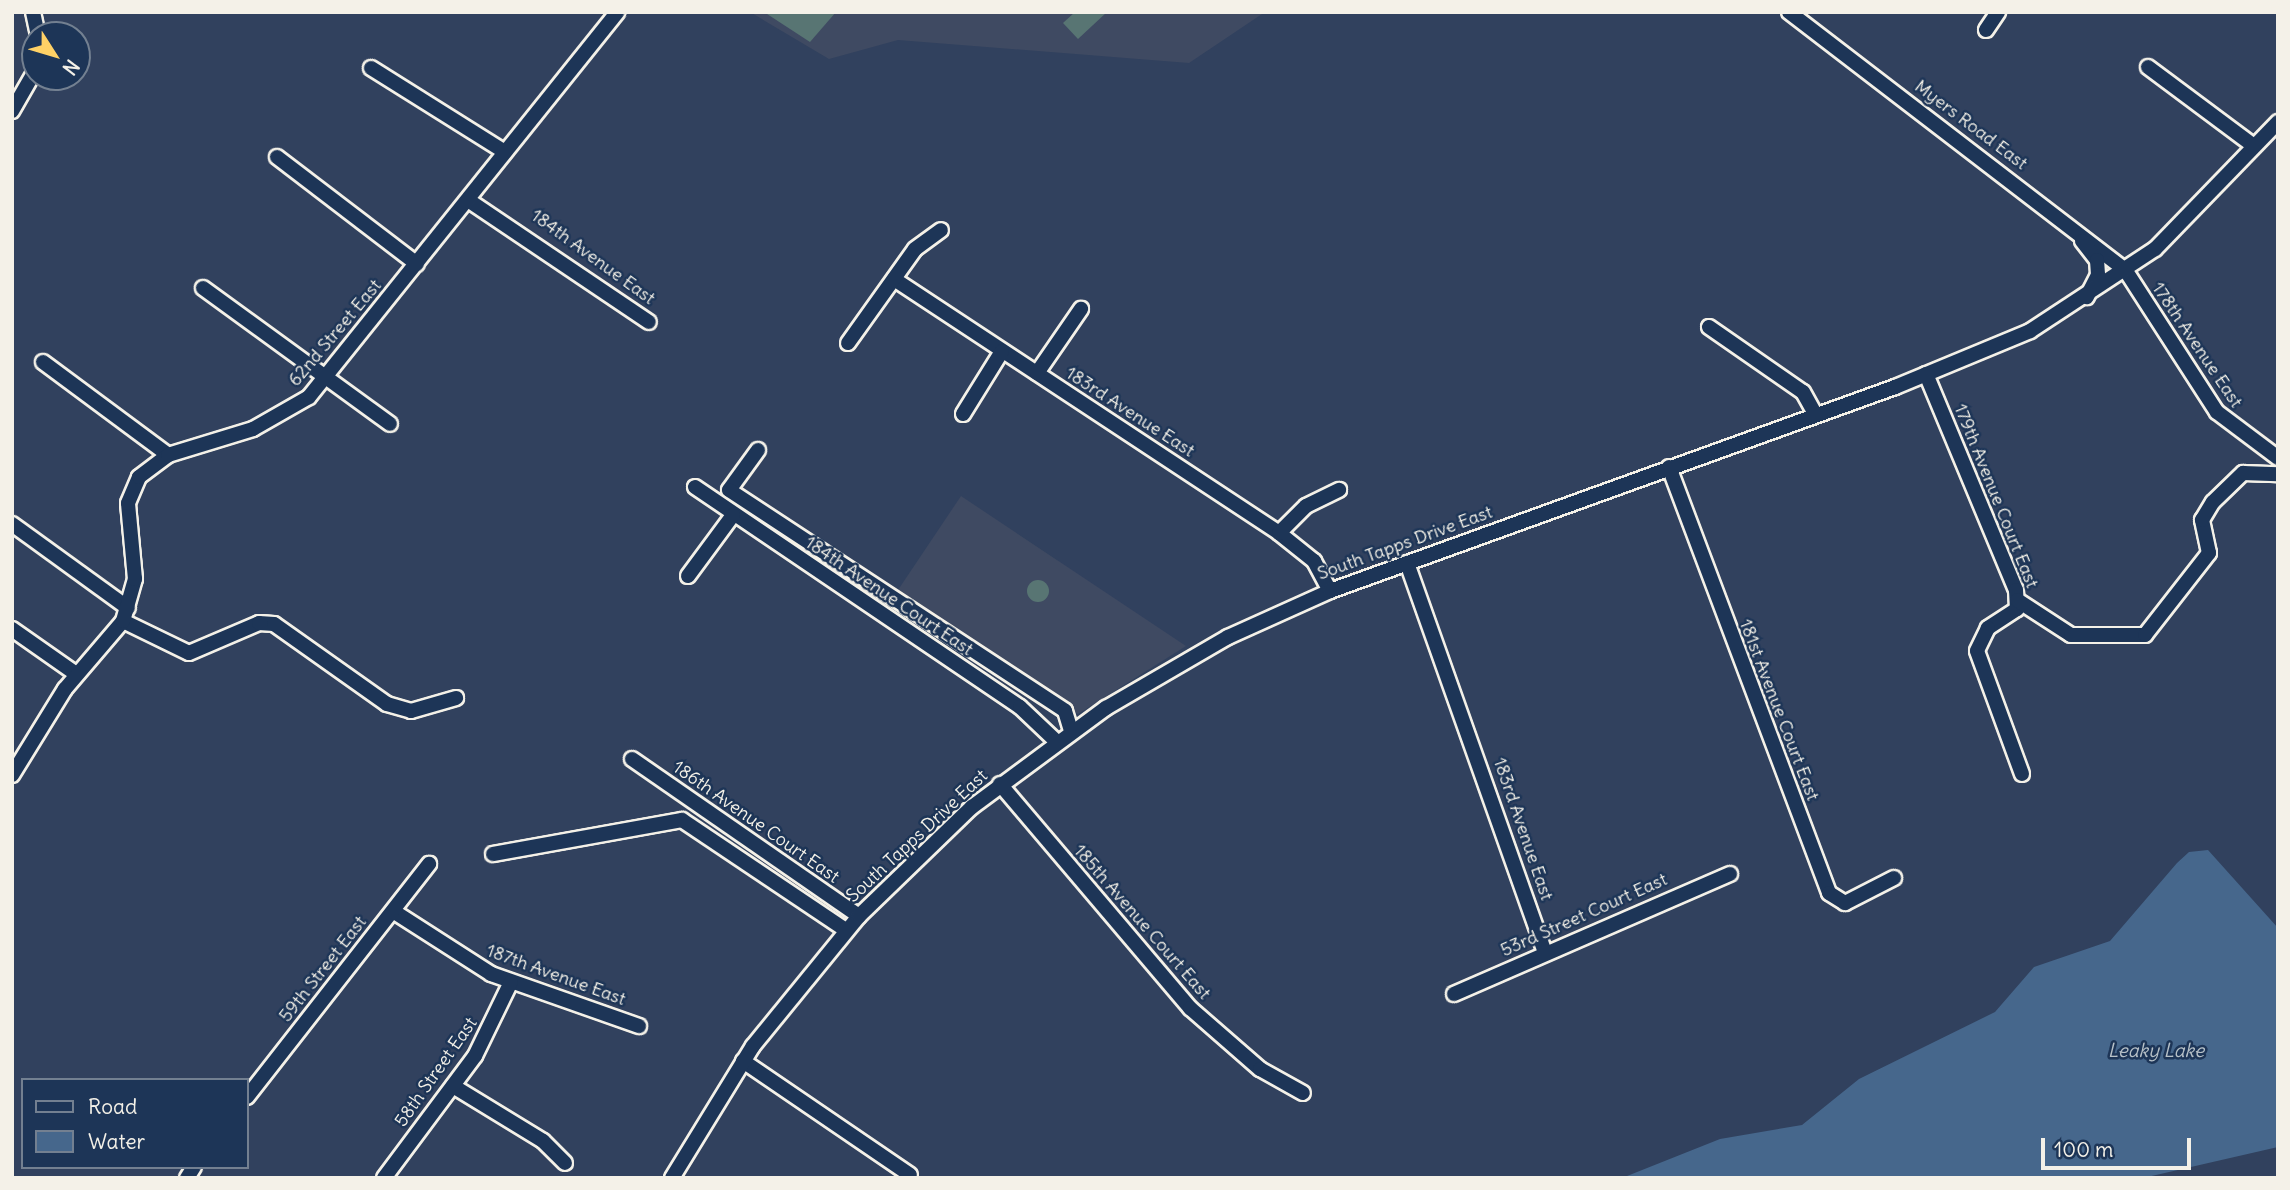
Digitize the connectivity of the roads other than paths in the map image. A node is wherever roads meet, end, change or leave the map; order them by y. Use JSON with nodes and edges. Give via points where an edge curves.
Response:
{"nodes":[{"id":1,"x":617,"y":12,"type":"edge"},
{"id":2,"x":1789,"y":12,"type":"edge"},
{"id":3,"x":1998,"y":12,"type":"edge"},
{"id":4,"x":1986,"y":30,"type":"dead end"},
{"id":5,"x":2148,"y":67,"type":"dead end"},
{"id":6,"x":371,"y":68,"type":"dead end"},
{"id":7,"x":24,"y":91,"type":"edge"},
{"id":8,"x":12,"y":111,"type":"edge"},
{"id":9,"x":2278,"y":122,"type":"edge"},
{"id":10,"x":2254,"y":146,"type":"junction"},
{"id":11,"x":505,"y":152,"type":"junction"},
{"id":12,"x":277,"y":157,"type":"dead end"},
{"id":13,"x":470,"y":197,"type":"junction"},
{"id":14,"x":2066,"y":221,"type":"junction"},
{"id":15,"x":942,"y":230,"type":"dead end"},
{"id":16,"x":417,"y":264,"type":"junction"},
{"id":17,"x":2126,"y":271,"type":"junction"},
{"id":18,"x":894,"y":279,"type":"junction"},
{"id":19,"x":203,"y":288,"type":"dead end"},
{"id":20,"x":2087,"y":298,"type":"junction"},
{"id":21,"x":1081,"y":309,"type":"dead end"},
{"id":22,"x":1709,"y":327,"type":"dead end"},
{"id":23,"x":848,"y":343,"type":"dead end"},
{"id":24,"x":1002,"y":351,"type":"junction"},
{"id":25,"x":43,"y":362,"type":"dead end"},
{"id":26,"x":1037,"y":373,"type":"junction"},
{"id":27,"x":1926,"y":374,"type":"junction"},
{"id":28,"x":327,"y":378,"type":"junction"},
{"id":29,"x":963,"y":414,"type":"dead end"},
{"id":30,"x":1815,"y":414,"type":"junction"},
{"id":31,"x":390,"y":424,"type":"dead end"},
{"id":32,"x":758,"y":450,"type":"dead end"},
{"id":33,"x":168,"y":455,"type":"junction"},
{"id":34,"x":2278,"y":458,"type":"edge"},
{"id":35,"x":1669,"y":467,"type":"junction"},
{"id":36,"x":2278,"y":474,"type":"edge"},
{"id":37,"x":695,"y":487,"type":"dead end"},
{"id":38,"x":1339,"y":490,"type":"dead end"},
{"id":39,"x":733,"y":515,"type":"junction"},
{"id":40,"x":12,"y":524,"type":"edge"},
{"id":41,"x":1279,"y":533,"type":"junction"},
{"id":42,"x":1407,"y":562,"type":"junction"},
{"id":43,"x":688,"y":576,"type":"dead end"},
{"id":44,"x":1330,"y":591,"type":"junction"},
{"id":45,"x":2017,"y":600,"type":"junction"},
{"id":46,"x":125,"y":615,"type":"junction"},
{"id":47,"x":12,"y":629,"type":"edge"},
{"id":48,"x":76,"y":674,"type":"junction"},
{"id":49,"x":456,"y":698,"type":"dead end"},
{"id":50,"x":1072,"y":731,"type":"junction"},
{"id":51,"x":1056,"y":741,"type":"junction"},
{"id":52,"x":632,"y":760,"type":"dead end"},
{"id":53,"x":2022,"y":774,"type":"dead end"},
{"id":54,"x":12,"y":775,"type":"edge"},
{"id":55,"x":1000,"y":785,"type":"junction"},
{"id":56,"x":493,"y":854,"type":"dead end"},
{"id":57,"x":429,"y":864,"type":"dead end"},
{"id":58,"x":1730,"y":874,"type":"dead end"},
{"id":59,"x":1895,"y":878,"type":"dead end"},
{"id":60,"x":393,"y":911,"type":"junction"},
{"id":61,"x":859,"y":916,"type":"junction"},
{"id":62,"x":846,"y":930,"type":"junction"},
{"id":63,"x":1544,"y":950,"type":"junction"},
{"id":64,"x":511,"y":982,"type":"junction"},
{"id":65,"x":1454,"y":995,"type":"dead end"},
{"id":66,"x":639,"y":1026,"type":"dead end"},
{"id":67,"x":743,"y":1061,"type":"junction"},
{"id":68,"x":453,"y":1086,"type":"junction"},
{"id":69,"x":1303,"y":1093,"type":"dead end"},
{"id":70,"x":248,"y":1096,"type":"edge"},
{"id":71,"x":565,"y":1163,"type":"dead end"},
{"id":72,"x":910,"y":1175,"type":"dead end"},
{"id":73,"x":384,"y":1178,"type":"edge"},
{"id":74,"x":672,"y":1178,"type":"edge"}],
"edges":[{"from":1,"to":11,"type":"street","name":"62nd Street East"},
{"from":2,"to":14,"type":"street","name":"Myers Road East"},
{"from":3,"to":4,"type":"street"},
{"from":5,"to":10,"type":"street"},
{"from":6,"to":11,"type":"street"},
{"from":7,"to":8,"type":"street"},
{"from":9,"to":10,"type":"street","name":"South Tapps Drive East"},
{"from":10,"to":17,"type":"street","name":"South Tapps Drive East","via":[[2197,210]]},
{"from":11,"to":13,"type":"street","name":"62nd Street East"},
{"from":12,"to":16,"type":"street"},
{"from":13,"to":13,"type":"street","name":"184th Avenue East","via":[[649,322]]},
{"from":13,"to":16,"type":"street","name":"62nd Street East"},
{"from":14,"to":17,"type":"street","name":"Myers Road East"},
{"from":14,"to":20,"type":"street","via":[[2096,260],[2098,275]]},
{"from":15,"to":18,"type":"street","via":[[915,249]]},
{"from":16,"to":28,"type":"street","name":"62nd Street East"},
{"from":17,"to":20,"type":"street","name":"South Tapps Drive East"},
{"from":17,"to":34,"type":"street","name":"178th Avenue East","via":[[2217,412]]},
{"from":18,"to":23,"type":"street"},
{"from":18,"to":24,"type":"street","name":"183rd Avenue East"},
{"from":19,"to":28,"type":"street"},
{"from":20,"to":27,"type":"street","name":"South Tapps Drive East","via":[[2004,343]]},
{"from":21,"to":26,"type":"street"},
{"from":22,"to":30,"type":"street","via":[[1803,392]]},
{"from":24,"to":26,"type":"street","name":"183rd Avenue East"},
{"from":24,"to":29,"type":"street"},
{"from":25,"to":33,"type":"street"},
{"from":26,"to":41,"type":"street","name":"183rd Avenue East"},
{"from":27,"to":30,"type":"street","name":"South Tapps Drive East"},
{"from":27,"to":45,"type":"street","name":"179th Avenue Court East"},
{"from":28,"to":31,"type":"street"},
{"from":28,"to":33,"type":"street","name":"62nd Street East","via":[[270,421]]},
{"from":30,"to":35,"type":"street","name":"South Tapps Drive East"},
{"from":32,"to":50,"type":"street","via":[[729,490],[1065,711]]},
{"from":33,"to":46,"type":"street","name":"62nd Street East","via":[[145,470],[130,494],[135,579]]},
{"from":35,"to":42,"type":"street","name":"South Tapps Drive East"},
{"from":35,"to":59,"type":"street","name":"181st Avenue Court East","via":[[1829,893],[1845,903]]},
{"from":36,"to":45,"type":"street","via":[[2243,473],[2213,502],[2202,520],[2209,553],[2145,635],[2071,635]]},
{"from":37,"to":39,"type":"street","name":"184th Avenue Court East"},
{"from":38,"to":41,"type":"street","via":[[1306,506]]},
{"from":39,"to":43,"type":"street"},
{"from":39,"to":51,"type":"street","name":"184th Avenue Court East","via":[[1020,707]]},
{"from":40,"to":46,"type":"street"},
{"from":41,"to":44,"type":"street","name":"183rd Avenue East","via":[[1314,561]]},
{"from":42,"to":44,"type":"street","name":"South Tapps Drive East"},
{"from":42,"to":63,"type":"street","name":"183rd Avenue East"},
{"from":44,"to":50,"type":"street","name":"South Tapps Drive East","via":[[1201,652]]},
{"from":45,"to":53,"type":"street","name":"179th Avenue Court East","via":[[2015,613],[1988,628],[1977,651]]},
{"from":46,"to":48,"type":"street","name":"62nd Street East"},
{"from":46,"to":49,"type":"street","via":[[189,653],[259,623],[274,624],[387,704],[411,711]]},
{"from":47,"to":48,"type":"street"},
{"from":48,"to":54,"type":"street","name":"62nd Street East"},
{"from":50,"to":51,"type":"street","name":"South Tapps Drive East"},
{"from":51,"to":55,"type":"street","name":"South Tapps Drive East"},
{"from":52,"to":61,"type":"street","name":"186th Avenue Court East"},
{"from":55,"to":61,"type":"street","name":"South Tapps Drive East"},
{"from":55,"to":69,"type":"street","name":"185th Avenue Court East","via":[[1190,1008],[1260,1069]]},
{"from":56,"to":62,"type":"street","name":"186th Avenue Court East","via":[[682,820]]},
{"from":57,"to":60,"type":"street","name":"59th Street East"},
{"from":58,"to":63,"type":"street","name":"53rd Street Court East"},
{"from":60,"to":64,"type":"street","name":"187th Avenue East","via":[[452,953]]},
{"from":60,"to":70,"type":"street","name":"59th Street East"},
{"from":61,"to":62,"type":"street","name":"South Tapps Drive East"},
{"from":62,"to":67,"type":"street","name":"South Tapps Drive East"},
{"from":63,"to":65,"type":"street","name":"53rd Street Court East"},
{"from":64,"to":66,"type":"street","name":"187th Avenue East"},
{"from":64,"to":68,"type":"street","name":"58th Street East","via":[[486,1039]]},
{"from":67,"to":72,"type":"street"},
{"from":67,"to":74,"type":"street","name":"South Tapps Drive East"},
{"from":68,"to":71,"type":"street","via":[[543,1141]]},
{"from":68,"to":73,"type":"street","name":"58th Street East"}]}
